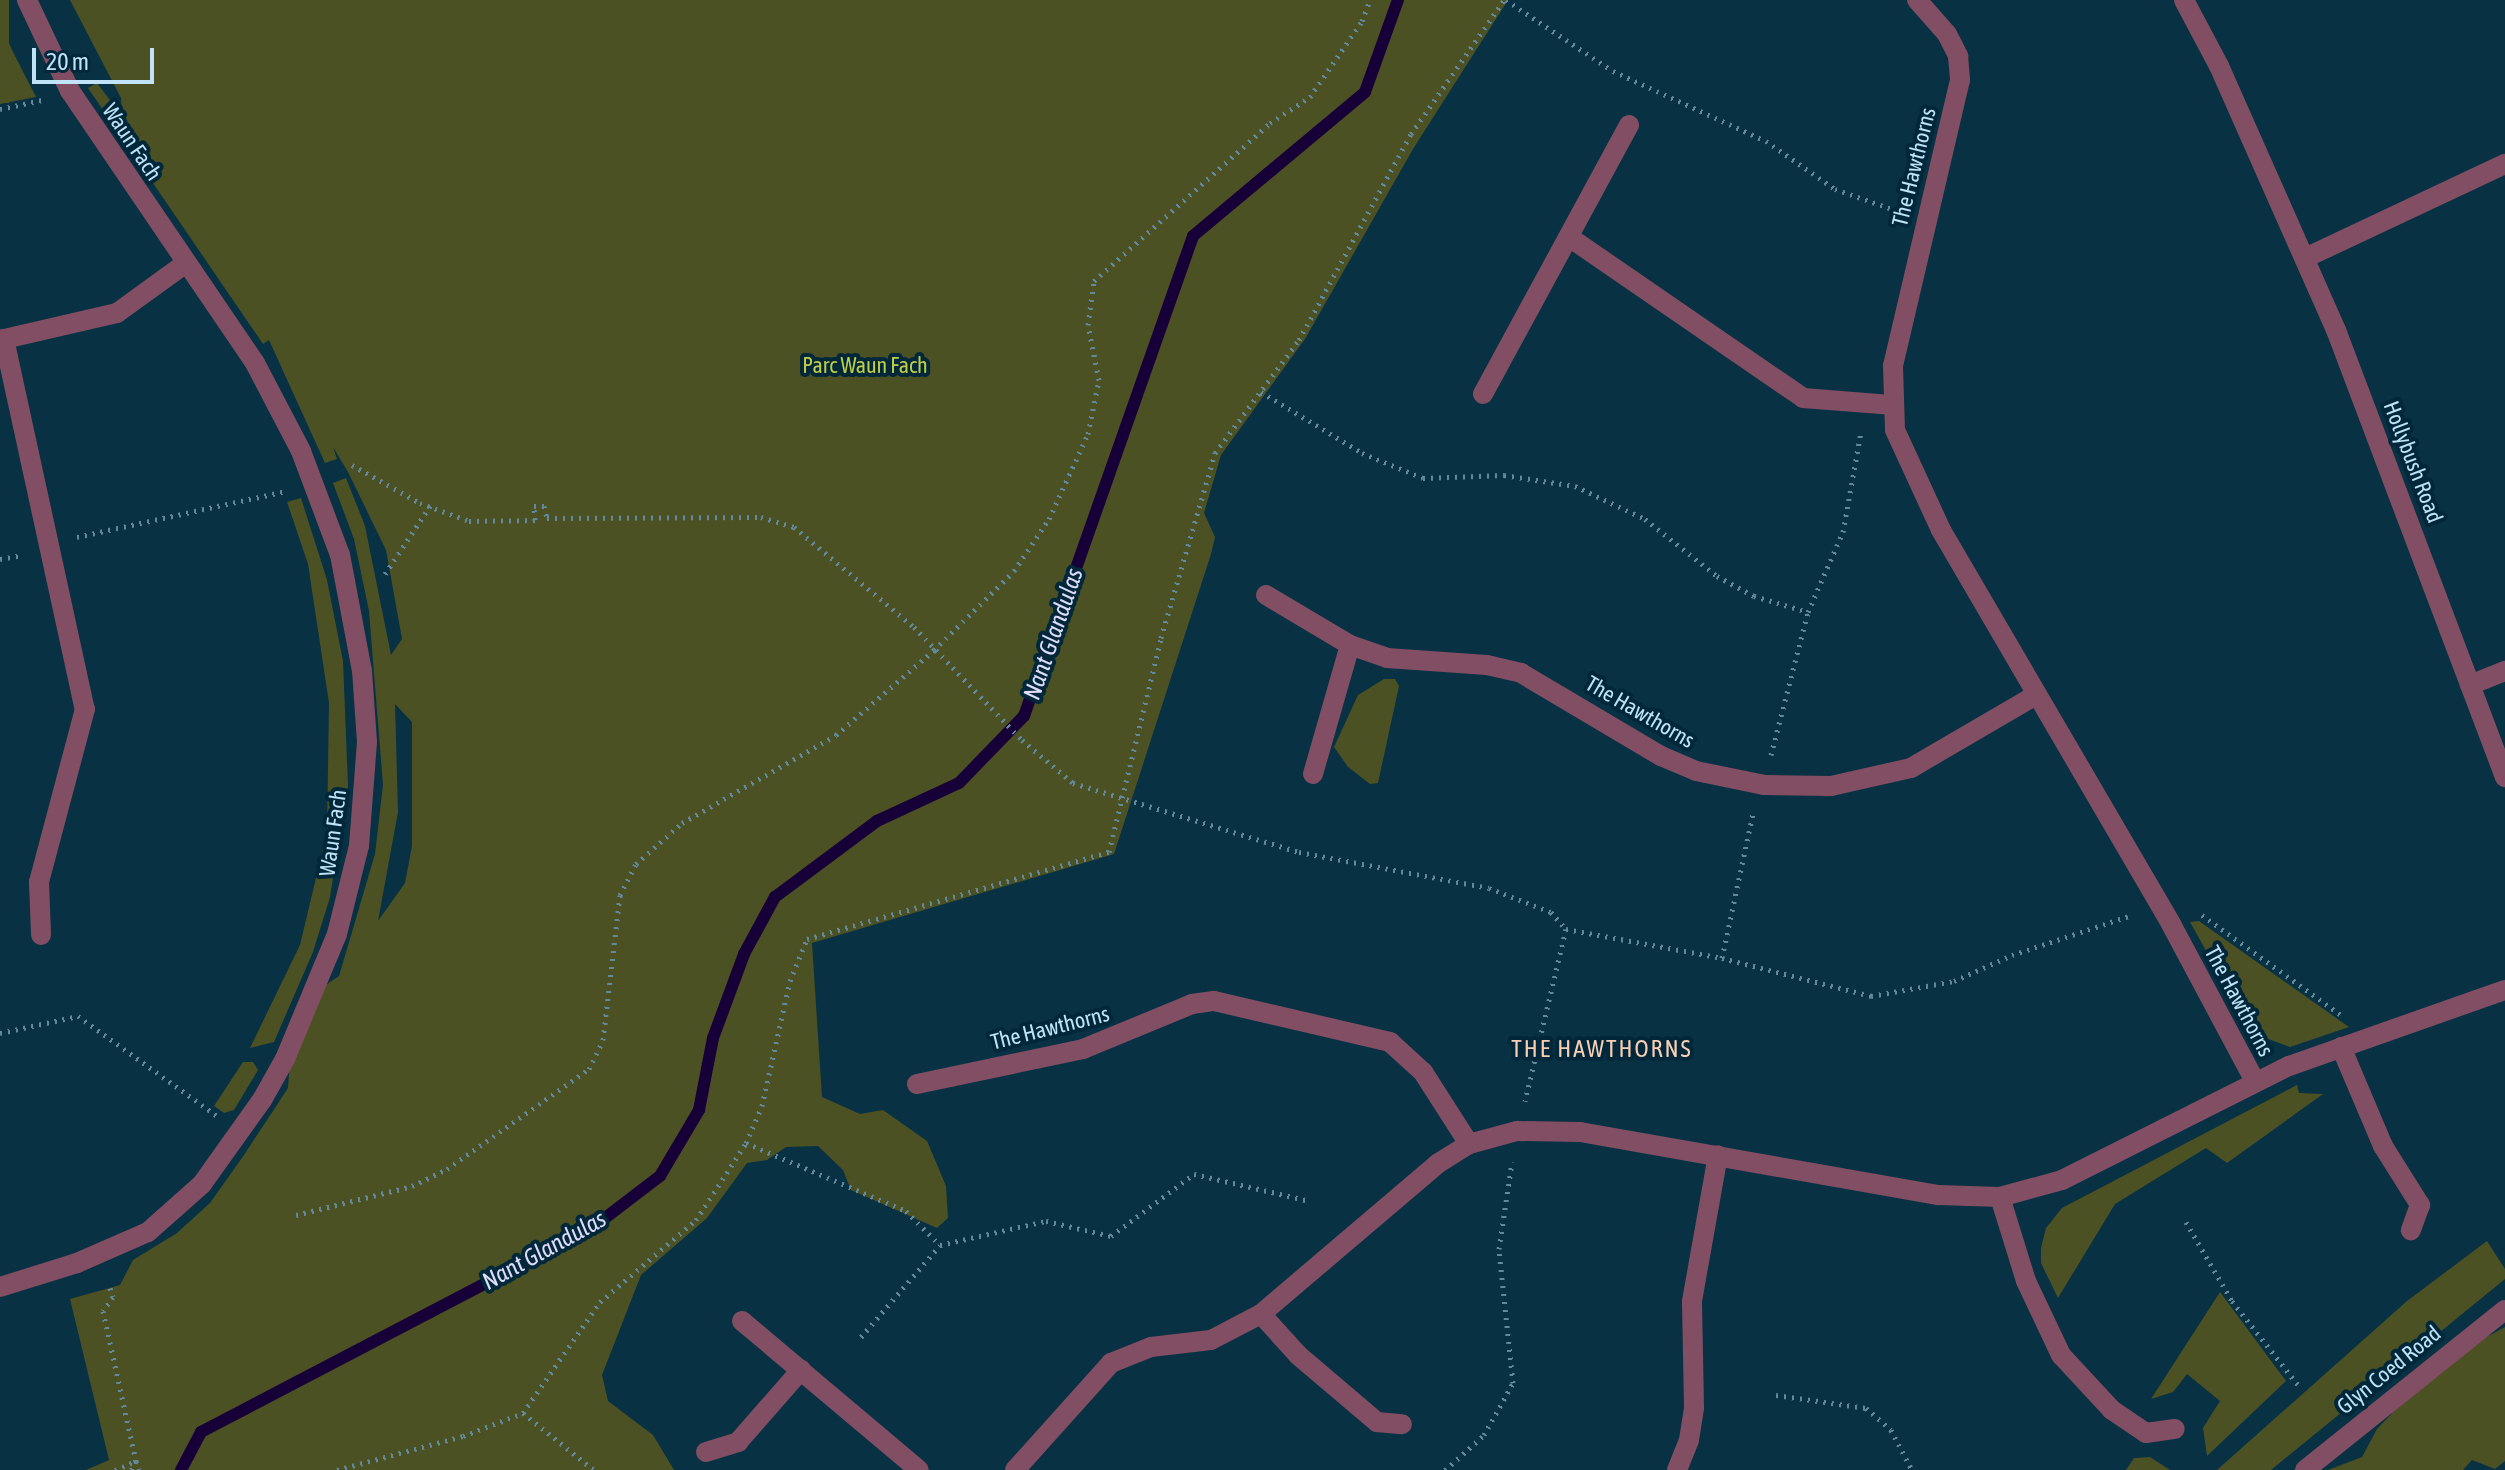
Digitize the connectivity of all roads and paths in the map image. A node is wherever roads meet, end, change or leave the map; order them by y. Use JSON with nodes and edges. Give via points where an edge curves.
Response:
{"nodes":[{"id":1,"x":27,"y":0,"type":"edge"},
{"id":2,"x":1370,"y":0,"type":"edge"},
{"id":3,"x":1505,"y":0,"type":"edge"},
{"id":4,"x":1917,"y":0,"type":"edge"},
{"id":5,"x":2184,"y":0,"type":"edge"},
{"id":6,"x":55,"y":97,"type":"dead end"},
{"id":7,"x":0,"y":109,"type":"edge"},
{"id":8,"x":1629,"y":125,"type":"dead end"},
{"id":9,"x":2505,"y":164,"type":"edge"},
{"id":10,"x":1925,"y":220,"type":"junction"},
{"id":11,"x":1569,"y":237,"type":"junction"},
{"id":12,"x":2305,"y":258,"type":"junction"},
{"id":13,"x":186,"y":263,"type":"junction"},
{"id":14,"x":2,"y":340,"type":"edge"},
{"id":15,"x":1261,"y":392,"type":"junction"},
{"id":16,"x":1483,"y":394,"type":"dead end"},
{"id":17,"x":1864,"y":404,"type":"junction"},
{"id":18,"x":1891,"y":405,"type":"junction"},
{"id":19,"x":352,"y":465,"type":"dead end"},
{"id":20,"x":296,"y":489,"type":"dead end"},
{"id":21,"x":430,"y":506,"type":"junction"},
{"id":22,"x":52,"y":549,"type":"junction"},
{"id":23,"x":385,"y":574,"type":"dead end"},
{"id":24,"x":1266,"y":595,"type":"dead end"},
{"id":25,"x":1808,"y":612,"type":"junction"},
{"id":26,"x":1350,"y":645,"type":"junction"},
{"id":27,"x":934,"y":650,"type":"junction"},
{"id":28,"x":2505,"y":671,"type":"edge"},
{"id":29,"x":2470,"y":685,"type":"junction"},
{"id":30,"x":2036,"y":695,"type":"junction"},
{"id":31,"x":1022,"y":740,"type":"dead end"},
{"id":32,"x":1313,"y":774,"type":"dead end"},
{"id":33,"x":2505,"y":777,"type":"edge"},
{"id":34,"x":1764,"y":785,"type":"junction"},
{"id":35,"x":2171,"y":924,"type":"junction"},
{"id":36,"x":1566,"y":929,"type":"dead end"},
{"id":37,"x":41,"y":935,"type":"dead end"},
{"id":38,"x":1722,"y":958,"type":"junction"},
{"id":39,"x":2505,"y":990,"type":"edge"},
{"id":40,"x":0,"y":1033,"type":"edge"},
{"id":41,"x":2371,"y":1036,"type":"junction"},
{"id":42,"x":2341,"y":1047,"type":"junction"},
{"id":43,"x":2255,"y":1081,"type":"junction"},
{"id":44,"x":917,"y":1084,"type":"dead end"},
{"id":45,"x":219,"y":1118,"type":"dead end"},
{"id":46,"x":746,"y":1143,"type":"junction"},
{"id":47,"x":1469,"y":1144,"type":"junction"},
{"id":48,"x":1718,"y":1155,"type":"junction"},
{"id":49,"x":2000,"y":1197,"type":"junction"},
{"id":50,"x":1310,"y":1201,"type":"dead end"},
{"id":51,"x":296,"y":1215,"type":"dead end"},
{"id":52,"x":2186,"y":1222,"type":"dead end"},
{"id":53,"x":2411,"y":1230,"type":"dead end"},
{"id":54,"x":940,"y":1245,"type":"junction"},
{"id":55,"x":0,"y":1287,"type":"edge"},
{"id":56,"x":110,"y":1288,"type":"dead end"},
{"id":57,"x":2505,"y":1310,"type":"edge"},
{"id":58,"x":1261,"y":1314,"type":"junction"},
{"id":59,"x":742,"y":1321,"type":"dead end"},
{"id":60,"x":861,"y":1337,"type":"dead end"},
{"id":61,"x":801,"y":1370,"type":"junction"},
{"id":62,"x":2298,"y":1385,"type":"dead end"},
{"id":63,"x":1776,"y":1395,"type":"dead end"},
{"id":64,"x":523,"y":1413,"type":"junction"},
{"id":65,"x":1402,"y":1424,"type":"dead end"},
{"id":66,"x":2175,"y":1429,"type":"dead end"},
{"id":67,"x":706,"y":1452,"type":"dead end"},
{"id":68,"x":136,"y":1461,"type":"junction"},
{"id":69,"x":115,"y":1470,"type":"edge"},
{"id":70,"x":131,"y":1470,"type":"edge"},
{"id":71,"x":139,"y":1470,"type":"edge"},
{"id":72,"x":337,"y":1470,"type":"edge"},
{"id":73,"x":594,"y":1470,"type":"edge"},
{"id":74,"x":919,"y":1470,"type":"edge"},
{"id":75,"x":1015,"y":1470,"type":"edge"},
{"id":76,"x":1677,"y":1470,"type":"edge"},
{"id":77,"x":1912,"y":1470,"type":"edge"},
{"id":78,"x":2305,"y":1470,"type":"edge"}],
"edges":[{"from":1,"to":13,"type":"street","name":"Waun Fach","via":[[70,91]]},
{"from":2,"to":27,"type":"path","via":[[1362,21],[1310,97],[1270,123],[1094,281],[1088,325],[1099,380],[1088,434],[1049,519],[1014,571]]},
{"from":3,"to":10,"type":"path","via":[[1613,71],[1766,141],[1835,189]]},
{"from":3,"to":15,"type":"path","via":[[1411,134],[1299,340]]},
{"from":4,"to":10,"type":"street","name":"The Hawthorns","via":[[1947,34],[1958,56],[1960,80]]},
{"from":5,"to":12,"type":"street","name":"Hollybush Road"},
{"from":6,"to":7,"type":"path"},
{"from":8,"to":11,"type":"street"},
{"from":9,"to":12,"type":"street"},
{"from":10,"to":18,"type":"street","name":"The Hawthorns","via":[[1893,366]]},
{"from":11,"to":16,"type":"street"},
{"from":11,"to":17,"type":"street","via":[[1781,386],[1803,398]]},
{"from":12,"to":29,"type":"street","name":"Hollybush Road","via":[[2386,456]]},
{"from":13,"to":14,"type":"street","via":[[117,313]]},
{"from":13,"to":55,"type":"street","name":"Waun Fach","via":[[281,408],[340,555],[362,671],[367,742],[359,846],[337,934],[285,1059],[202,1184],[174,1212],[125,1245]]},
{"from":14,"to":22,"type":"street"},
{"from":15,"to":25,"type":"path","via":[[1362,453],[1423,478],[1504,475],[1575,486],[1645,519],[1742,589]]},
{"from":15,"to":46,"type":"path","via":[[1210,465],[1109,852],[807,939],[790,981],[762,1106]]},
{"from":17,"to":18,"type":"street"},
{"from":17,"to":25,"type":"path","via":[[1843,532]]},
{"from":18,"to":30,"type":"street","name":"The Hawthorns","via":[[1906,461]]},
{"from":19,"to":21,"type":"path"},
{"from":20,"to":22,"type":"path","via":[[72,538]]},
{"from":21,"to":23,"type":"path"},
{"from":21,"to":27,"type":"path","via":[[469,521],[535,520],[534,506],[544,506],[547,518],[761,517],[794,527],[820,546]]},
{"from":22,"to":37,"type":"street","via":[[85,709],[39,882]]},
{"from":24,"to":26,"type":"street","name":"The Hawthorns"},
{"from":25,"to":34,"type":"path"},
{"from":26,"to":32,"type":"street"},
{"from":26,"to":34,"type":"street","name":"The Hawthorns","via":[[1415,663],[1487,665],[1521,673],[1661,756],[1696,771]]},
{"from":27,"to":31,"type":"path"},
{"from":27,"to":51,"type":"path","via":[[836,735],[682,823],[636,864],[620,895],[603,1040],[593,1062],[574,1083],[447,1169],[412,1186]]},
{"from":28,"to":29,"type":"street"},
{"from":29,"to":33,"type":"street","name":"Hollybush Road"},
{"from":30,"to":34,"type":"street","name":"The Hawthorns","via":[[1911,768],[1831,786]]},
{"from":30,"to":35,"type":"street","name":"The Hawthorns"},
{"from":34,"to":38,"type":"path"},
{"from":35,"to":38,"type":"path","via":[[2140,913],[2012,955],[1954,981],[1898,994],[1871,996]]},
{"from":35,"to":41,"type":"path","via":[[2200,914]]},
{"from":35,"to":43,"type":"street","name":"The Hawthorns"},
{"from":36,"to":38,"type":"path"},
{"from":39,"to":41,"type":"street","name":"The Hawthorns"},
{"from":40,"to":45,"type":"path","via":[[78,1016]]},
{"from":41,"to":42,"type":"street","name":"The Hawthorns"},
{"from":42,"to":43,"type":"street","name":"The Hawthorns"},
{"from":42,"to":53,"type":"street","via":[[2383,1146],[2420,1205]]},
{"from":43,"to":49,"type":"street","name":"The Hawthorns","via":[[2062,1180]]},
{"from":44,"to":47,"type":"street","name":"The Hawthorns","via":[[1083,1049],[1192,1004],[1214,1001],[1390,1042],[1423,1072]]},
{"from":46,"to":54,"type":"path","via":[[906,1211]]},
{"from":46,"to":64,"type":"path","via":[[696,1220],[600,1302]]},
{"from":47,"to":48,"type":"street","name":"The Hawthorns","via":[[1517,1131],[1547,1130]]},
{"from":47,"to":58,"type":"street","name":"The Hawthorns","via":[[1437,1164]]},
{"from":48,"to":49,"type":"street","name":"The Hawthorns","via":[[1938,1195]]},
{"from":48,"to":76,"type":"street","via":[[1692,1301],[1694,1407]]},
{"from":49,"to":66,"type":"street","via":[[2026,1281],[2061,1355],[2112,1410],[2146,1433]]},
{"from":50,"to":54,"type":"path","via":[[1194,1174],[1111,1236],[1046,1221]]},
{"from":52,"to":62,"type":"path","via":[[2232,1301]]},
{"from":54,"to":60,"type":"path"},
{"from":56,"to":68,"type":"path","via":[[113,1297],[103,1311]]},
{"from":57,"to":78,"type":"street","name":"Glyn Coed Road"},
{"from":58,"to":65,"type":"street","via":[[1298,1355],[1377,1422]]},
{"from":58,"to":75,"type":"street","name":"The Hawthorns","via":[[1211,1340],[1151,1347],[1111,1363]]},
{"from":59,"to":61,"type":"street"},
{"from":61,"to":67,"type":"street","via":[[738,1442]]},
{"from":61,"to":74,"type":"street"},
{"from":63,"to":77,"type":"path","via":[[1866,1408],[1891,1430]]},
{"from":64,"to":72,"type":"path","via":[[463,1436]]},
{"from":64,"to":73,"type":"path"},
{"from":68,"to":69,"type":"path"},
{"from":68,"to":70,"type":"path"},
{"from":68,"to":71,"type":"path"}]}
